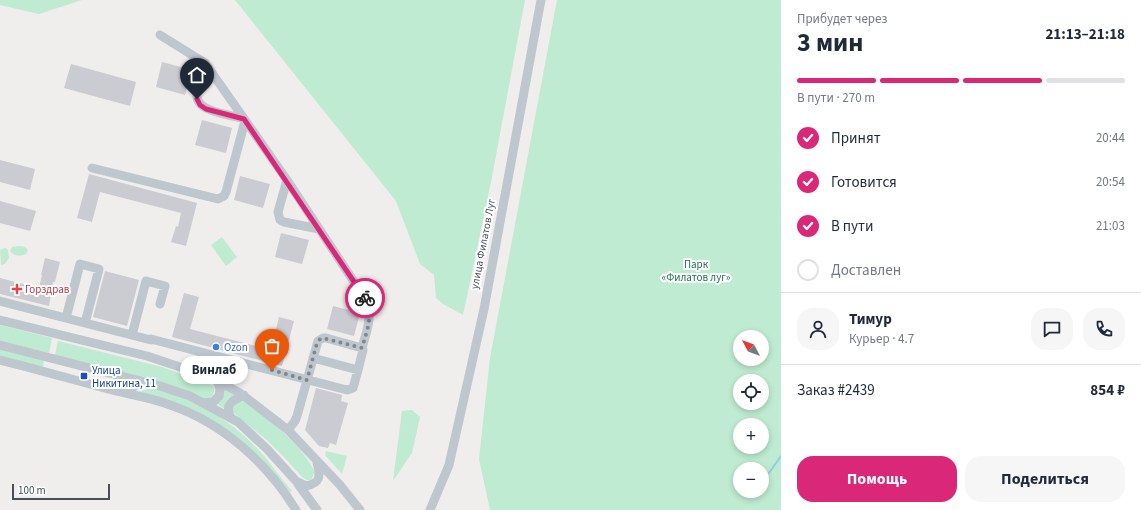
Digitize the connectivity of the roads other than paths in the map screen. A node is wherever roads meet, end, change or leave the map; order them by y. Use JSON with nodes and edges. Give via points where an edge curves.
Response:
{"nodes":[{"id":1,"x":541,"y":0,"type":"edge"},
{"id":2,"x":160,"y":35,"type":"dead end"},
{"id":3,"x":205,"y":63,"type":"junction"},
{"id":4,"x":244,"y":120,"type":"junction"},
{"id":5,"x":92,"y":168,"type":"dead end"},
{"id":6,"x":287,"y":180,"type":"junction"},
{"id":7,"x":319,"y":229,"type":"junction"},
{"id":8,"x":0,"y":301,"type":"edge"},
{"id":9,"x":160,"y":304,"type":"dead end"},
{"id":10,"x":66,"y":318,"type":"junction"},
{"id":11,"x":0,"y":320,"type":"edge"},
{"id":12,"x":85,"y":323,"type":"junction"},
{"id":13,"x":132,"y":335,"type":"junction"},
{"id":14,"x":152,"y":338,"type":"junction"},
{"id":15,"x":0,"y":345,"type":"edge"},
{"id":16,"x":362,"y":348,"type":"junction"},
{"id":17,"x":147,"y":356,"type":"junction"},
{"id":18,"x":313,"y":358,"type":"junction"},
{"id":19,"x":0,"y":360,"type":"edge"},
{"id":20,"x":358,"y":370,"type":"junction"},
{"id":21,"x":307,"y":380,"type":"junction"},
{"id":22,"x":142,"y":382,"type":"junction"},
{"id":23,"x":217,"y":382,"type":"junction"},
{"id":24,"x":111,"y":390,"type":"junction"},
{"id":25,"x":244,"y":395,"type":"junction"},
{"id":26,"x":203,"y":403,"type":"junction"},
{"id":27,"x":231,"y":418,"type":"junction"},
{"id":28,"x":288,"y":430,"type":"junction"},
{"id":29,"x":317,"y":462,"type":"junction"},
{"id":30,"x":296,"y":481,"type":"junction"},
{"id":31,"x":439,"y":490,"type":"junction"},
{"id":32,"x":359,"y":509,"type":"edge"},
{"id":33,"x":296,"y":510,"type":"edge"},
{"id":34,"x":317,"y":510,"type":"edge"},
{"id":35,"x":424,"y":510,"type":"edge"},
{"id":36,"x":430,"y":510,"type":"edge"}],
"edges":[{"from":1,"to":31,"type":"street","name":"улица Филатов Луг","via":[[484,308],[448,465]]},
{"from":2,"to":3,"type":"street"},
{"from":3,"to":4,"type":"street"},
{"from":3,"to":4,"type":"street","via":[[197,95],[200,105]]},
{"from":4,"to":5,"type":"street","via":[[226,192],[221,198],[214,199]]},
{"from":4,"to":6,"type":"street"},
{"from":6,"to":7,"type":"street"},
{"from":6,"to":7,"type":"street","via":[[278,212],[280,220]]},
{"from":7,"to":16,"type":"street","via":[[367,302],[370,318]]},
{"from":8,"to":10,"type":"street"},
{"from":9,"to":13,"type":"street","via":[[165,286],[146,281],[140,291]]},
{"from":10,"to":12,"type":"street"},
{"from":10,"to":12,"type":"street","via":[[80,264],[99,269]]},
{"from":11,"to":17,"type":"street"},
{"from":12,"to":13,"type":"street"},
{"from":13,"to":14,"type":"street"},
{"from":14,"to":17,"type":"street"},
{"from":14,"to":21,"type":"street"},
{"from":15,"to":22,"type":"street"},
{"from":16,"to":18,"type":"street","via":[[323,338],[317,343]]},
{"from":16,"to":20,"type":"street"},
{"from":17,"to":23,"type":"street"},
{"from":18,"to":20,"type":"street"},
{"from":18,"to":21,"type":"street"},
{"from":19,"to":24,"type":"street"},
{"from":20,"to":21,"type":"street","via":[[354,385],[347,390],[325,387]]},
{"from":21,"to":28,"type":"street","via":[[296,419]]},
{"from":22,"to":24,"type":"street","via":[[123,390]]},
{"from":22,"to":26,"type":"street","via":[[190,396]]},
{"from":23,"to":25,"type":"street"},
{"from":23,"to":26,"type":"street","via":[[219,396],[213,402]]},
{"from":24,"to":33,"type":"street","via":[[170,405],[202,418],[233,438],[262,465]]},
{"from":25,"to":27,"type":"street","via":[[234,399],[230,405]]},
{"from":25,"to":28,"type":"street"},
{"from":26,"to":27,"type":"street"},
{"from":27,"to":30,"type":"street","via":[[267,449]]},
{"from":28,"to":29,"type":"street"},
{"from":29,"to":30,"type":"street","via":[[320,473],[314,484],[306,486]]},
{"from":29,"to":32,"type":"street"},
{"from":30,"to":34,"type":"street"},
{"from":31,"to":35,"type":"street","name":"улица Филатов Луг"},
{"from":31,"to":36,"type":"street","name":"улица Филатов Луг"}]}
